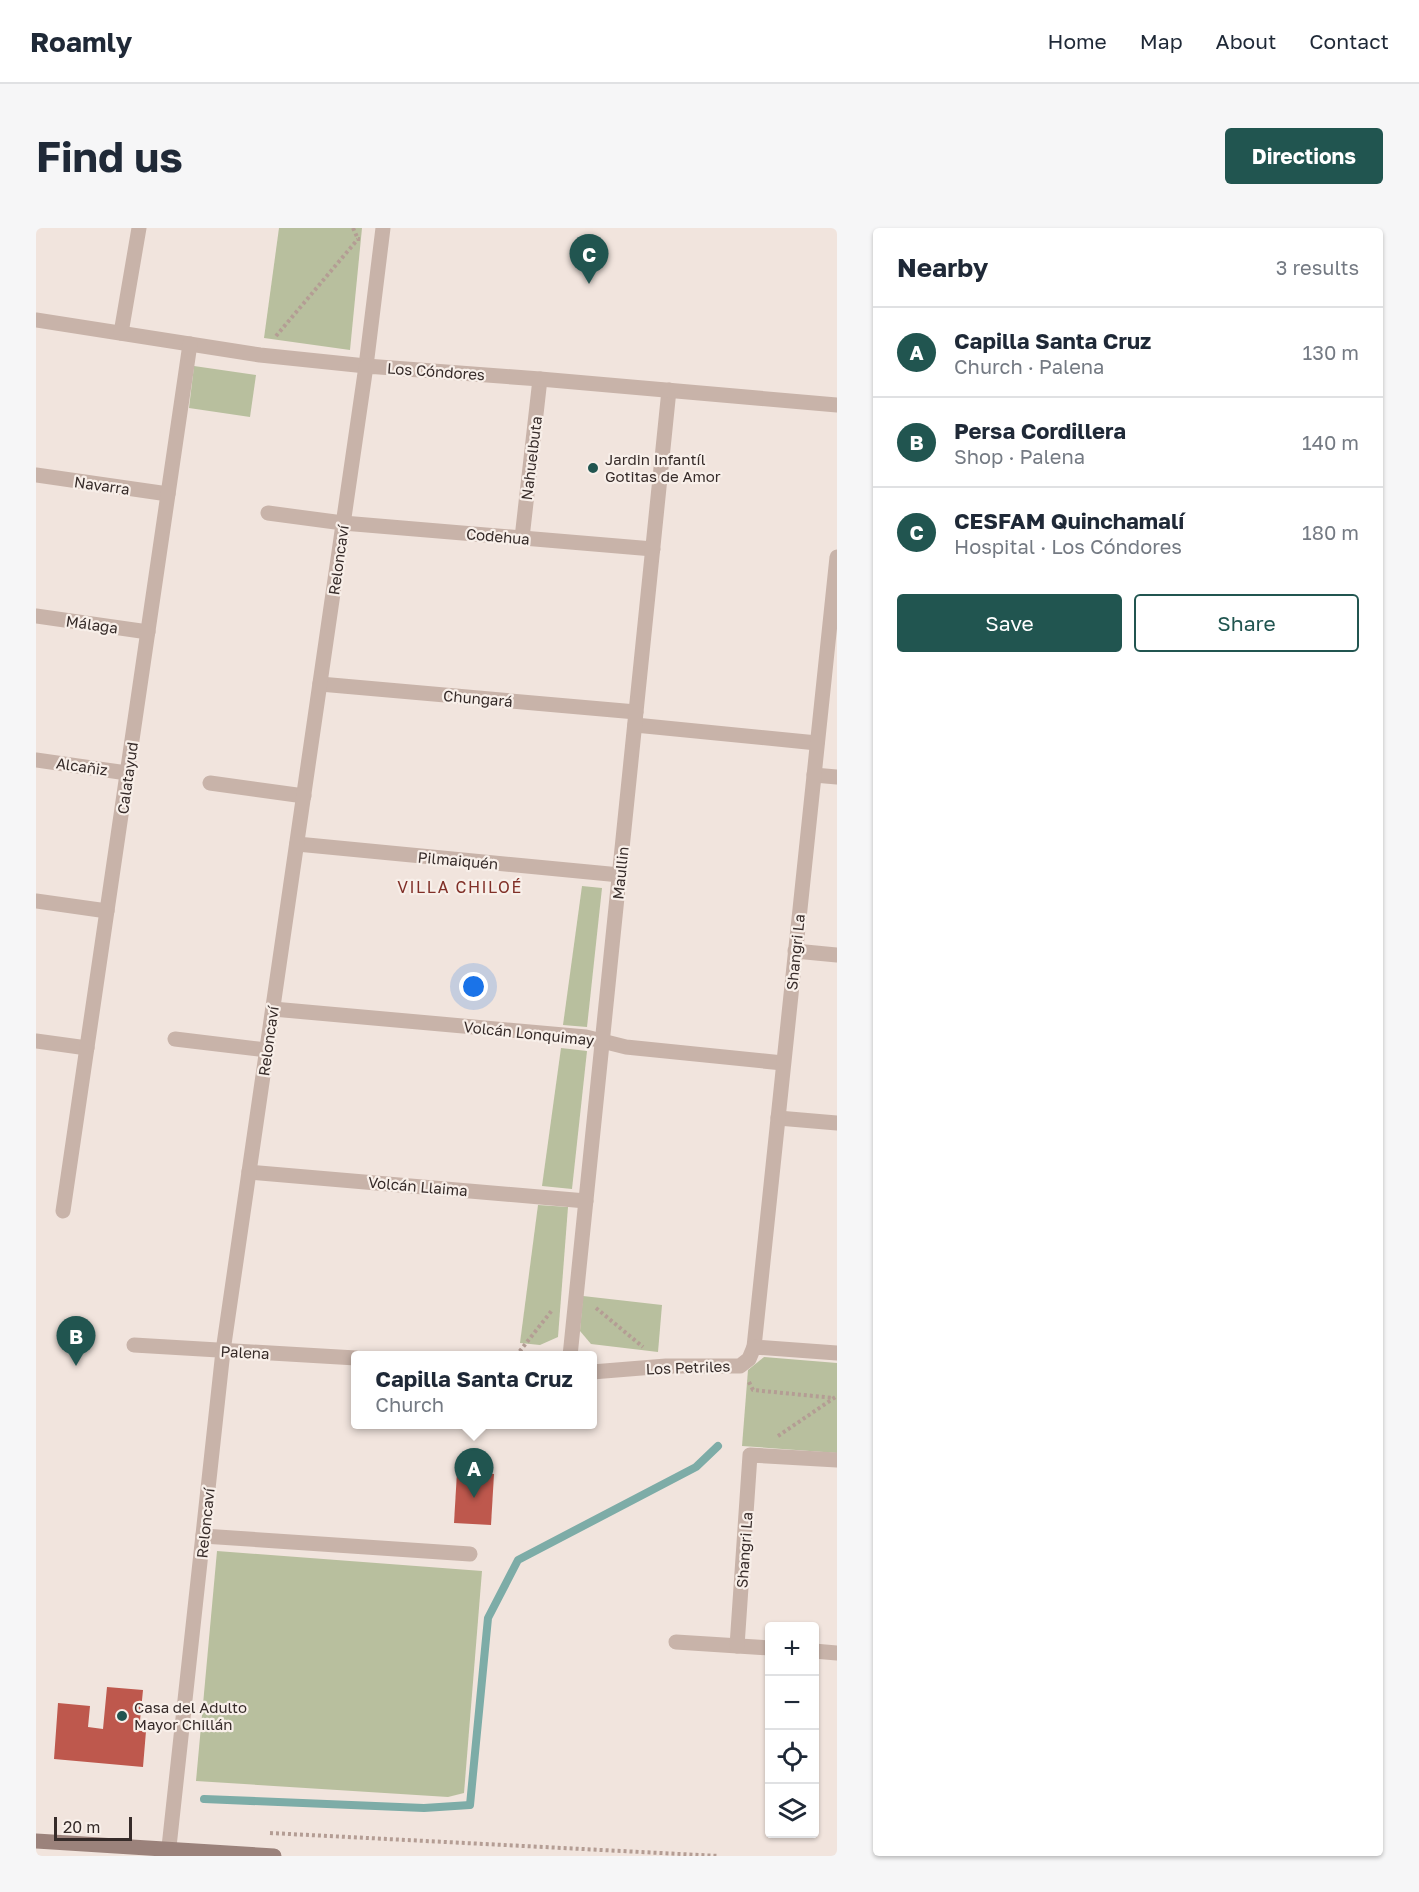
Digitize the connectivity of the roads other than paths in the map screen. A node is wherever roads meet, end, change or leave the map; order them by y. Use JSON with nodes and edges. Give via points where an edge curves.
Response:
{"nodes":[{"id":1,"x":139,"y":228,"type":"edge"},
{"id":2,"x":383,"y":228,"type":"edge"},
{"id":3,"x":36,"y":320,"type":"edge"},
{"id":4,"x":121,"y":333,"type":"junction"},
{"id":5,"x":190,"y":344,"type":"junction"},
{"id":6,"x":366,"y":366,"type":"junction"},
{"id":7,"x":540,"y":379,"type":"junction"},
{"id":8,"x":669,"y":390,"type":"junction"},
{"id":9,"x":837,"y":405,"type":"edge"},
{"id":10,"x":36,"y":475,"type":"edge"},
{"id":11,"x":168,"y":494,"type":"junction"},
{"id":12,"x":268,"y":513,"type":"dead end"},
{"id":13,"x":343,"y":523,"type":"junction"},
{"id":14,"x":522,"y":538,"type":"junction"},
{"id":15,"x":653,"y":549,"type":"junction"},
{"id":16,"x":837,"y":557,"type":"edge"},
{"id":17,"x":835,"y":596,"type":"edge"},
{"id":18,"x":36,"y":616,"type":"edge"},
{"id":19,"x":148,"y":632,"type":"junction"},
{"id":20,"x":320,"y":684,"type":"junction"},
{"id":21,"x":635,"y":718,"type":"junction"},
{"id":22,"x":817,"y":743,"type":"junction"},
{"id":23,"x":36,"y":760,"type":"edge"},
{"id":24,"x":128,"y":772,"type":"junction"},
{"id":25,"x":814,"y":775,"type":"junction"},
{"id":26,"x":837,"y":777,"type":"edge"},
{"id":27,"x":210,"y":783,"type":"dead end"},
{"id":28,"x":304,"y":796,"type":"junction"},
{"id":29,"x":297,"y":844,"type":"junction"},
{"id":30,"x":620,"y":875,"type":"junction"},
{"id":31,"x":36,"y":900,"type":"edge"},
{"id":32,"x":107,"y":911,"type":"junction"},
{"id":33,"x":795,"y":951,"type":"junction"},
{"id":34,"x":837,"y":955,"type":"edge"},
{"id":35,"x":273,"y":1009,"type":"junction"},
{"id":36,"x":174,"y":1039,"type":"dead end"},
{"id":37,"x":36,"y":1041,"type":"edge"},
{"id":38,"x":603,"y":1041,"type":"junction"},
{"id":39,"x":87,"y":1048,"type":"junction"},
{"id":40,"x":267,"y":1050,"type":"junction"},
{"id":41,"x":783,"y":1063,"type":"junction"},
{"id":42,"x":778,"y":1118,"type":"junction"},
{"id":43,"x":837,"y":1123,"type":"edge"},
{"id":44,"x":249,"y":1172,"type":"junction"},
{"id":45,"x":586,"y":1201,"type":"junction"},
{"id":46,"x":63,"y":1212,"type":"dead end"},
{"id":47,"x":134,"y":1345,"type":"dead end"},
{"id":48,"x":754,"y":1347,"type":"junction"},
{"id":49,"x":223,"y":1351,"type":"junction"},
{"id":50,"x":570,"y":1351,"type":"edge"},
{"id":51,"x":837,"y":1353,"type":"edge"},
{"id":52,"x":351,"y":1358,"type":"edge"},
{"id":53,"x":597,"y":1372,"type":"edge"},
{"id":54,"x":837,"y":1460,"type":"edge"},
{"id":55,"x":203,"y":1536,"type":"junction"},
{"id":56,"x":470,"y":1554,"type":"dead end"},
{"id":57,"x":676,"y":1641,"type":"dead end"},
{"id":58,"x":737,"y":1646,"type":"junction"},
{"id":59,"x":765,"y":1648,"type":"edge"},
{"id":60,"x":819,"y":1652,"type":"edge"},
{"id":61,"x":837,"y":1653,"type":"edge"},
{"id":62,"x":36,"y":1841,"type":"edge"},
{"id":63,"x":169,"y":1852,"type":"edge"},
{"id":64,"x":274,"y":1856,"type":"edge"}],
"edges":[{"from":1,"to":4,"type":"street"},
{"from":2,"to":6,"type":"street","name":"Reloncaví"},
{"from":3,"to":4,"type":"street","name":"Los Cóndores"},
{"from":4,"to":5,"type":"street","name":"Los Cóndores"},
{"from":5,"to":6,"type":"street","name":"Los Cóndores"},
{"from":5,"to":11,"type":"street","name":"Calatayud"},
{"from":6,"to":7,"type":"street","name":"Los Cóndores"},
{"from":6,"to":13,"type":"street","name":"Reloncaví"},
{"from":7,"to":8,"type":"street","name":"Los Cóndores"},
{"from":7,"to":14,"type":"street","name":"Nahuelbuta"},
{"from":8,"to":9,"type":"street","name":"Los Cóndores"},
{"from":8,"to":15,"type":"street","name":"Maullin"},
{"from":10,"to":11,"type":"street","name":"Navarra"},
{"from":11,"to":19,"type":"street","name":"Calatayud"},
{"from":12,"to":13,"type":"street","name":"Codehua"},
{"from":13,"to":14,"type":"street","name":"Codehua"},
{"from":13,"to":20,"type":"street","name":"Reloncaví"},
{"from":14,"to":15,"type":"street","name":"Codehua"},
{"from":15,"to":21,"type":"street","name":"Maullin"},
{"from":16,"to":17,"type":"street","name":"Shangri La"},
{"from":17,"to":22,"type":"street","name":"Shangri La"},
{"from":18,"to":19,"type":"street","name":"Málaga"},
{"from":19,"to":24,"type":"street","name":"Calatayud"},
{"from":20,"to":21,"type":"street","name":"Chungará"},
{"from":20,"to":28,"type":"street","name":"Reloncaví"},
{"from":21,"to":22,"type":"street","name":"Chungará"},
{"from":21,"to":30,"type":"street","name":"Maullin"},
{"from":22,"to":25,"type":"street","name":"Shangri La"},
{"from":23,"to":24,"type":"street","name":"Alcañiz"},
{"from":24,"to":32,"type":"street","name":"Calatayud"},
{"from":25,"to":26,"type":"street"},
{"from":25,"to":33,"type":"street","name":"Shangri La"},
{"from":27,"to":28,"type":"street"},
{"from":28,"to":29,"type":"street","name":"Reloncaví"},
{"from":29,"to":30,"type":"street","name":"Pilmaiquén"},
{"from":29,"to":35,"type":"street","name":"Reloncaví"},
{"from":30,"to":38,"type":"street","name":"Maullin"},
{"from":31,"to":32,"type":"street"},
{"from":32,"to":39,"type":"street","name":"Calatayud"},
{"from":33,"to":34,"type":"street"},
{"from":33,"to":41,"type":"street","name":"Shangri La"},
{"from":35,"to":38,"type":"street","name":"Volcán Lonquimay"},
{"from":35,"to":40,"type":"street","name":"Reloncaví"},
{"from":36,"to":40,"type":"street"},
{"from":37,"to":39,"type":"street"},
{"from":38,"to":41,"type":"street","name":"Volcán Lonquimay","via":[[626,1047]]},
{"from":38,"to":45,"type":"street","name":"Maullin"},
{"from":39,"to":46,"type":"street","name":"Calatayud"},
{"from":40,"to":44,"type":"street","name":"Reloncaví"},
{"from":41,"to":42,"type":"street","name":"Shangri La"},
{"from":42,"to":43,"type":"street"},
{"from":42,"to":48,"type":"street","name":"Shangri La"},
{"from":44,"to":45,"type":"street","name":"Volcán Llaima"},
{"from":44,"to":49,"type":"street","name":"Reloncaví"},
{"from":45,"to":50,"type":"street","name":"Maullin"},
{"from":47,"to":49,"type":"street","name":"Palena"},
{"from":48,"to":51,"type":"street"},
{"from":48,"to":53,"type":"street","name":"Los Petriles","via":[[749,1359],[740,1366],[666,1366]]},
{"from":49,"to":52,"type":"street","name":"Palena"},
{"from":49,"to":55,"type":"street","name":"Reloncaví"},
{"from":54,"to":58,"type":"street","name":"Shangri La","via":[[750,1455]]},
{"from":55,"to":56,"type":"street"},
{"from":55,"to":63,"type":"street","name":"Reloncaví"},
{"from":57,"to":58,"type":"street"},
{"from":58,"to":59,"type":"street"},
{"from":60,"to":61,"type":"street"},
{"from":62,"to":63,"type":"main road"},
{"from":63,"to":64,"type":"main road"}]}
